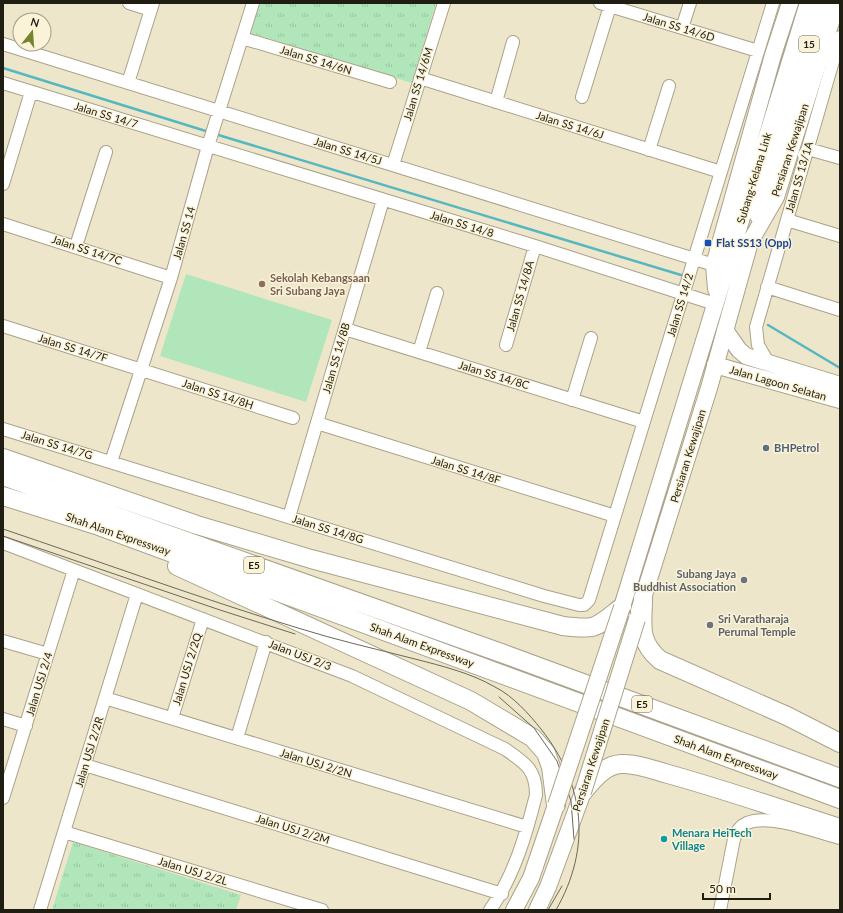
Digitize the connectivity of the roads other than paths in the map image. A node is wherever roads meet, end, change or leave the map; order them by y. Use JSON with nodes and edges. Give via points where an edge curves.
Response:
{"nodes":[{"id":1,"x":129,"y":3,"type":"edge"},
{"id":2,"x":252,"y":3,"type":"edge"},
{"id":3,"x":444,"y":3,"type":"edge"},
{"id":4,"x":690,"y":3,"type":"edge"},
{"id":5,"x":773,"y":3,"type":"edge"},
{"id":6,"x":790,"y":3,"type":"edge"},
{"id":7,"x":808,"y":3,"type":"edge"},
{"id":8,"x":821,"y":3,"type":"edge"},
{"id":9,"x":837,"y":3,"type":"edge"},
{"id":10,"x":605,"y":4,"type":"edge"},
{"id":11,"x":152,"y":6,"type":"edge"},
{"id":12,"x":682,"y":28,"type":"junction"},
{"id":13,"x":242,"y":38,"type":"junction"},
{"id":14,"x":840,"y":38,"type":"edge"},
{"id":15,"x":513,"y":42,"type":"dead end"},
{"id":16,"x":3,"y":44,"type":"edge"},
{"id":17,"x":758,"y":51,"type":"junction"},
{"id":18,"x":834,"y":77,"type":"edge"},
{"id":19,"x":420,"y":78,"type":"junction"},
{"id":20,"x":390,"y":82,"type":"dead end"},
{"id":21,"x":128,"y":83,"type":"junction"},
{"id":22,"x":790,"y":83,"type":"junction"},
{"id":23,"x":3,"y":84,"type":"edge"},
{"id":24,"x":669,"y":86,"type":"dead end"},
{"id":25,"x":31,"y":92,"type":"junction"},
{"id":26,"x":582,"y":97,"type":"dead end"},
{"id":27,"x":496,"y":102,"type":"junction"},
{"id":28,"x":219,"y":111,"type":"junction"},
{"id":29,"x":211,"y":138,"type":"junction"},
{"id":30,"x":808,"y":149,"type":"junction"},
{"id":31,"x":649,"y":150,"type":"junction"},
{"id":32,"x":106,"y":152,"type":"dead end"},
{"id":33,"x":840,"y":158,"type":"edge"},
{"id":34,"x":393,"y":165,"type":"junction"},
{"id":35,"x":720,"y":172,"type":"junction"},
{"id":36,"x":3,"y":184,"type":"edge"},
{"id":37,"x":776,"y":197,"type":"junction"},
{"id":38,"x":383,"y":200,"type":"junction"},
{"id":39,"x":787,"y":220,"type":"junction"},
{"id":40,"x":3,"y":224,"type":"edge"},
{"id":41,"x":840,"y":236,"type":"edge"},
{"id":42,"x":750,"y":242,"type":"junction"},
{"id":43,"x":76,"y":246,"type":"junction"},
{"id":44,"x":535,"y":246,"type":"junction"},
{"id":45,"x":694,"y":259,"type":"junction"},
{"id":46,"x":714,"y":265,"type":"junction"},
{"id":47,"x":171,"y":278,"type":"junction"},
{"id":48,"x":767,"y":287,"type":"junction"},
{"id":49,"x":437,"y":293,"type":"dead end"},
{"id":50,"x":683,"y":293,"type":"junction"},
{"id":51,"x":716,"y":301,"type":"junction"},
{"id":52,"x":840,"y":310,"type":"edge"},
{"id":53,"x":3,"y":326,"type":"edge"},
{"id":54,"x":345,"y":329,"type":"junction"},
{"id":55,"x":725,"y":330,"type":"junction"},
{"id":56,"x":590,"y":338,"type":"dead end"},
{"id":57,"x":506,"y":345,"type":"dead end"},
{"id":58,"x":419,"y":352,"type":"junction"},
{"id":59,"x":769,"y":364,"type":"junction"},
{"id":60,"x":715,"y":365,"type":"junction"},
{"id":61,"x":142,"y":369,"type":"junction"},
{"id":62,"x":840,"y":385,"type":"edge"},
{"id":63,"x":572,"y":400,"type":"junction"},
{"id":64,"x":840,"y":400,"type":"edge"},
{"id":65,"x":293,"y":418,"type":"dead end"},
{"id":66,"x":644,"y":422,"type":"junction"},
{"id":67,"x":317,"y":423,"type":"junction"},
{"id":68,"x":3,"y":429,"type":"edge"},
{"id":69,"x":3,"y":458,"type":"edge"},
{"id":70,"x":111,"y":462,"type":"junction"},
{"id":71,"x":3,"y":476,"type":"edge"},
{"id":72,"x":3,"y":496,"type":"edge"},
{"id":73,"x":614,"y":516,"type":"junction"},
{"id":74,"x":289,"y":517,"type":"junction"},
{"id":75,"x":99,"y":526,"type":"junction"},
{"id":76,"x":3,"y":543,"type":"edge"},
{"id":77,"x":74,"y":570,"type":"junction"},
{"id":78,"x":137,"y":594,"type":"junction"},
{"id":79,"x":544,"y":596,"type":"joint"},
{"id":80,"x":643,"y":598,"type":"junction"},
{"id":81,"x":622,"y":607,"type":"junction"},
{"id":82,"x":203,"y":619,"type":"junction"},
{"id":83,"x":3,"y":641,"type":"edge"},
{"id":84,"x":266,"y":642,"type":"junction"},
{"id":85,"x":48,"y":654,"type":"junction"},
{"id":86,"x":106,"y":698,"type":"junction"},
{"id":87,"x":172,"y":718,"type":"junction"},
{"id":88,"x":3,"y":719,"type":"edge"},
{"id":89,"x":26,"y":726,"type":"junction"},
{"id":90,"x":237,"y":738,"type":"junction"},
{"id":91,"x":840,"y":743,"type":"edge"},
{"id":92,"x":85,"y":765,"type":"junction"},
{"id":93,"x":840,"y":778,"type":"edge"},
{"id":94,"x":583,"y":792,"type":"junction"},
{"id":95,"x":3,"y":797,"type":"edge"},
{"id":96,"x":840,"y":799,"type":"edge"},
{"id":97,"x":556,"y":805,"type":"junction"},
{"id":98,"x":527,"y":828,"type":"junction"},
{"id":99,"x":840,"y":828,"type":"edge"},
{"id":100,"x":64,"y":832,"type":"junction"},
{"id":101,"x":840,"y":838,"type":"edge"},
{"id":102,"x":502,"y":894,"type":"junction"},
{"id":103,"x":40,"y":910,"type":"edge"},
{"id":104,"x":322,"y":910,"type":"edge"},
{"id":105,"x":490,"y":910,"type":"edge"},
{"id":106,"x":514,"y":910,"type":"edge"},
{"id":107,"x":537,"y":910,"type":"edge"},
{"id":108,"x":720,"y":910,"type":"edge"}],
"edges":[{"from":1,"to":11,"type":"street"},
{"from":2,"to":13,"type":"street","name":"Jalan SS 14"},
{"from":3,"to":19,"type":"street","name":"Jalan SS 14/6M"},
{"from":4,"to":12,"type":"street"},
{"from":5,"to":17,"type":"street","name":"Jalan SS 14/2"},
{"from":6,"to":46,"type":"main road","name":"Persiaran Kewajipan"},
{"from":7,"to":22,"type":"main road","number":"15"},
{"from":8,"to":22,"type":"main road","number":"15"},
{"from":9,"to":37,"type":"main road","name":"Persiaran Kewajipan"},
{"from":10,"to":12,"type":"street","name":"Jalan SS 14/6D"},
{"from":10,"to":26,"type":"street"},
{"from":11,"to":21,"type":"street"},
{"from":12,"to":17,"type":"street","name":"Jalan SS 14/6D"},
{"from":13,"to":20,"type":"street","name":"Jalan SS 14/6N"},
{"from":13,"to":28,"type":"street","name":"Jalan SS 14"},
{"from":14,"to":18,"type":"street","name":"Jalan SS 13/1A"},
{"from":15,"to":27,"type":"street"},
{"from":16,"to":21,"type":"street","name":"Jalan SS 14/5J"},
{"from":17,"to":35,"type":"street","name":"Jalan SS 14/2"},
{"from":18,"to":30,"type":"street","name":"Jalan SS 13/1A"},
{"from":19,"to":27,"type":"street","name":"Jalan SS 14/6J"},
{"from":19,"to":34,"type":"street","name":"Jalan SS 14/6M"},
{"from":21,"to":28,"type":"street","name":"Jalan SS 14/5J"},
{"from":22,"to":42,"type":"main road","name":"Subang-Kelana Link"},
{"from":22,"to":51,"type":"main road","name":"Subang-Kelana Link"},
{"from":23,"to":25,"type":"street","name":"Jalan SS 14/7"},
{"from":24,"to":31,"type":"street"},
{"from":25,"to":29,"type":"street","name":"Jalan SS 14/7"},
{"from":25,"to":36,"type":"street"},
{"from":27,"to":31,"type":"street","name":"Jalan SS 14/6J"},
{"from":28,"to":29,"type":"street","name":"Jalan SS 14"},
{"from":28,"to":34,"type":"street","name":"Jalan SS 14/5J"},
{"from":29,"to":38,"type":"street","name":"Jalan SS 14/8"},
{"from":29,"to":47,"type":"street","name":"Jalan SS 14"},
{"from":30,"to":33,"type":"street"},
{"from":30,"to":37,"type":"street"},
{"from":30,"to":39,"type":"street","name":"Jalan SS 13/1A"},
{"from":31,"to":35,"type":"street","name":"Jalan SS 14/6J"},
{"from":32,"to":43,"type":"street"},
{"from":34,"to":45,"type":"street","name":"Jalan SS 14/5J"},
{"from":35,"to":45,"type":"street","name":"Jalan SS 14/2"},
{"from":37,"to":42,"type":"main road","name":"Persiaran Kewajipan"},
{"from":38,"to":44,"type":"street","name":"Jalan SS 14/8"},
{"from":38,"to":54,"type":"street","name":"Jalan SS 14/8B"},
{"from":39,"to":41,"type":"street"},
{"from":39,"to":48,"type":"street","name":"Jalan SS 13/1A"},
{"from":40,"to":43,"type":"street","name":"Jalan SS 14/7C"},
{"from":42,"to":55,"type":"main road","name":"Persiaran Kewajipan"},
{"from":43,"to":47,"type":"street","name":"Jalan SS 14/7C"},
{"from":44,"to":50,"type":"street","name":"Jalan SS 14/8"},
{"from":44,"to":57,"type":"street","name":"Jalan SS 14/8A"},
{"from":45,"to":46,"type":"street","name":"Jalan SS 14/5J"},
{"from":45,"to":50,"type":"street","name":"Jalan SS 14/2"},
{"from":46,"to":51,"type":"main road","name":"Persiaran Kewajipan"},
{"from":47,"to":61,"type":"street","name":"Jalan SS 14"},
{"from":48,"to":52,"type":"street"},
{"from":48,"to":59,"type":"street","name":"Jalan SS 13/1A","via":[[758,316],[756,337]]},
{"from":49,"to":58,"type":"street"},
{"from":50,"to":51,"type":"street","name":"Jalan SS 14/8"},
{"from":50,"to":66,"type":"street","name":"Jalan SS 14/2"},
{"from":51,"to":81,"type":"main road","name":"Persiaran Kewajipan"},
{"from":53,"to":61,"type":"street","name":"Jalan SS 14/7F"},
{"from":54,"to":58,"type":"street","name":"Jalan SS 14/8C"},
{"from":54,"to":67,"type":"street","name":"Jalan SS 14/8B"},
{"from":55,"to":59,"type":"main road","name":"Jalan Lagoon Selatan","via":[[746,356]]},
{"from":55,"to":60,"type":"main road","name":"Persiaran Kewajipan"},
{"from":56,"to":63,"type":"street"},
{"from":58,"to":63,"type":"street","name":"Jalan SS 14/8C"},
{"from":59,"to":62,"type":"main road","name":"Jalan Lagoon Selatan"},
{"from":60,"to":64,"type":"main road","name":"Jalan Lagoon Selatan"},
{"from":60,"to":80,"type":"main road","name":"Persiaran Kewajipan"},
{"from":61,"to":65,"type":"street","name":"Jalan SS 14/8H"},
{"from":61,"to":70,"type":"street","name":"Jalan SS 14"},
{"from":63,"to":66,"type":"street","name":"Jalan SS 14/8C"},
{"from":66,"to":73,"type":"street","name":"Jalan SS 14/2"},
{"from":67,"to":73,"type":"street","name":"Jalan SS 14/8F"},
{"from":67,"to":74,"type":"street","name":"Jalan SS 14/8B"},
{"from":68,"to":70,"type":"street","name":"Jalan SS 14/7G"},
{"from":69,"to":81,"type":"highway","via":[[197,525],[311,559],[563,626],[588,629],[598,626]]},
{"from":70,"to":74,"type":"street","name":"Jalan SS 14/8G"},
{"from":71,"to":93,"type":"highway","name":"Shah Alam Expressway","number":"E5","via":[[504,654]]},
{"from":72,"to":75,"type":"highway","name":"Shah Alam Expressway","number":"E5"},
{"from":73,"to":79,"type":"street","name":"Jalan SS 14/2","via":[[589,600],[584,605],[579,605]]},
{"from":74,"to":79,"type":"street","name":"Jalan SS 14/8G"},
{"from":75,"to":96,"type":"highway","name":"Shah Alam Expressway","number":"E5"},
{"from":75,"to":97,"type":"highway","via":[[144,550],[471,701],[533,738],[546,753],[551,767]]},
{"from":76,"to":77,"type":"street","name":"Jalan USJ 2/3"},
{"from":77,"to":78,"type":"street","name":"Jalan USJ 2/3"},
{"from":77,"to":85,"type":"street","name":"Jalan USJ 2/4"},
{"from":78,"to":82,"type":"street","name":"Jalan USJ 2/3"},
{"from":78,"to":86,"type":"street","name":"Jalan USJ 2/2R"},
{"from":80,"to":91,"type":"highway","via":[[643,638],[650,652],[660,660],[787,716]]},
{"from":80,"to":94,"type":"main road","name":"Persiaran Kewajipan","bridge":true},
{"from":81,"to":97,"type":"main road","name":"Persiaran Kewajipan","bridge":true},
{"from":82,"to":84,"type":"street","name":"Jalan USJ 2/3"},
{"from":82,"to":87,"type":"street","name":"Jalan USJ 2/2Q"},
{"from":83,"to":85,"type":"street"},
{"from":84,"to":90,"type":"street"},
{"from":84,"to":98,"type":"street","name":"Jalan USJ 2/3","via":[[406,700],[505,749],[525,762],[532,772],[536,786]]},
{"from":85,"to":89,"type":"street","name":"Jalan USJ 2/4"},
{"from":86,"to":87,"type":"street","name":"Jalan USJ 2/2N"},
{"from":86,"to":92,"type":"street","name":"Jalan USJ 2/2R"},
{"from":87,"to":90,"type":"street","name":"Jalan USJ 2/2N"},
{"from":88,"to":89,"type":"street"},
{"from":89,"to":95,"type":"street","name":"Jalan USJ 2/4"},
{"from":90,"to":98,"type":"street","name":"Jalan USJ 2/2N"},
{"from":92,"to":100,"type":"street","name":"Jalan USJ 2/2R"},
{"from":92,"to":102,"type":"street","name":"Jalan USJ 2/2M"},
{"from":94,"to":99,"type":"highway","via":[[606,769],[620,764],[633,765]]},
{"from":94,"to":107,"type":"main road","name":"Persiaran Kewajipan","via":[[556,867]]},
{"from":97,"to":106,"type":"main road","name":"Persiaran Kewajipan","via":[[531,878]]},
{"from":98,"to":102,"type":"street","name":"Jalan USJ 2/3"},
{"from":100,"to":103,"type":"street","name":"Jalan USJ 2/2R"},
{"from":100,"to":104,"type":"street","name":"Jalan USJ 2/2L"},
{"from":101,"to":108,"type":"street","via":[[776,821],[757,820],[746,823],[737,830],[734,839]]},
{"from":102,"to":105,"type":"street","name":"Jalan USJ 2/3"}]}
